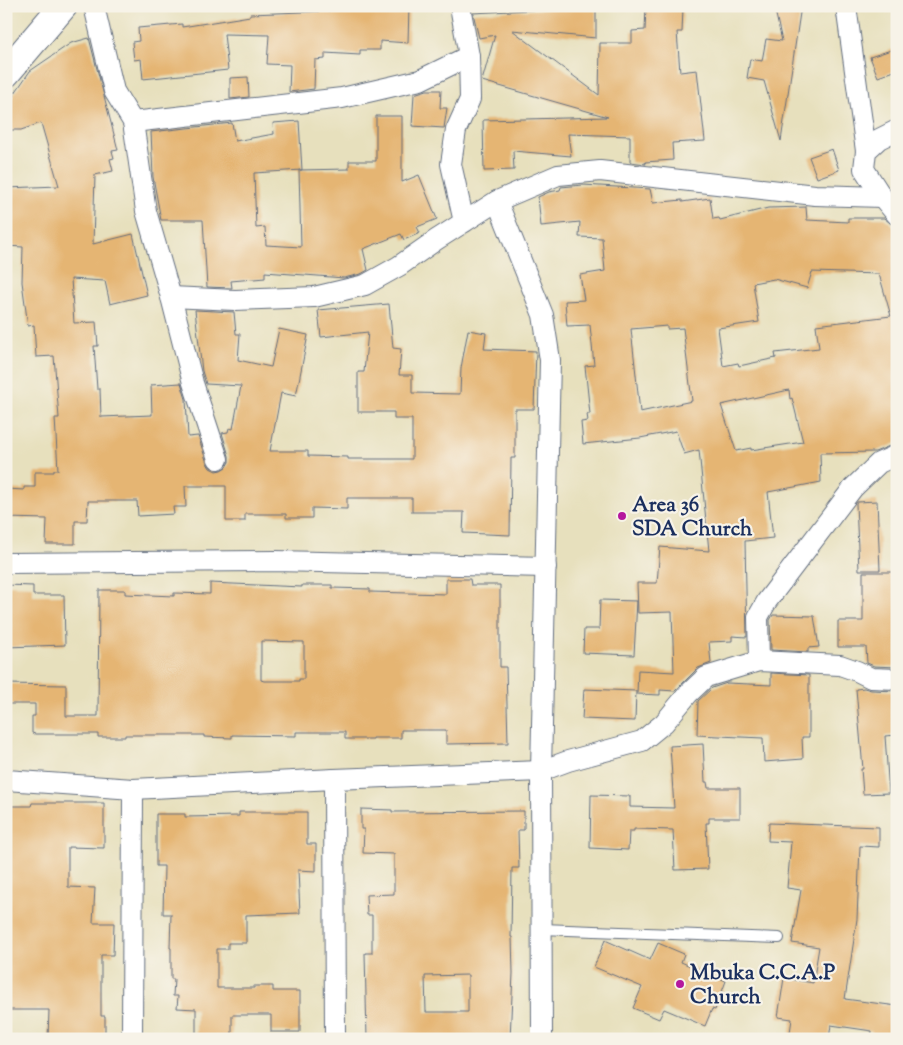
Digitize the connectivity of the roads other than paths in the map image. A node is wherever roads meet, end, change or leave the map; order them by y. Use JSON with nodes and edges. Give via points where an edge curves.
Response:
{"nodes":[{"id":1,"x":63,"y":6,"type":"edge"},
{"id":2,"x":94,"y":6,"type":"edge"},
{"id":3,"x":460,"y":6,"type":"edge"},
{"id":4,"x":846,"y":6,"type":"edge"},
{"id":5,"x":469,"y":56,"type":"junction"},
{"id":6,"x":6,"y":73,"type":"edge"},
{"id":7,"x":133,"y":122,"type":"junction"},
{"id":8,"x":897,"y":130,"type":"edge"},
{"id":9,"x":866,"y":151,"type":"junction"},
{"id":10,"x":882,"y":197,"type":"junction"},
{"id":11,"x":497,"y":201,"type":"junction"},
{"id":12,"x":897,"y":215,"type":"edge"},
{"id":13,"x":464,"y":222,"type":"junction"},
{"id":14,"x":171,"y":298,"type":"junction"},
{"id":15,"x":897,"y":456,"type":"edge"},
{"id":16,"x":218,"y":459,"type":"dead end"},
{"id":17,"x":6,"y":563,"type":"edge"},
{"id":18,"x":546,"y":567,"type":"junction"},
{"id":19,"x":759,"y":661,"type":"junction"},
{"id":20,"x":897,"y":679,"type":"edge"},
{"id":21,"x":541,"y":771,"type":"junction"},
{"id":22,"x":334,"y":779,"type":"junction"},
{"id":23,"x":6,"y":780,"type":"edge"},
{"id":24,"x":133,"y":789,"type":"junction"},
{"id":25,"x":542,"y":929,"type":"junction"},
{"id":26,"x":779,"y":938,"type":"dead end"},
{"id":27,"x":132,"y":1039,"type":"edge"},
{"id":28,"x":335,"y":1039,"type":"edge"},
{"id":29,"x":542,"y":1039,"type":"edge"}],
"edges":[{"from":1,"to":6,"type":"street"},
{"from":2,"to":7,"type":"street","via":[[114,91]]},
{"from":3,"to":5,"type":"street"},
{"from":4,"to":9,"type":"street"},
{"from":5,"to":7,"type":"street","via":[[420,80],[342,98]]},
{"from":5,"to":13,"type":"street","via":[[470,99],[456,130],[451,164]]},
{"from":7,"to":14,"type":"street","via":[[146,211]]},
{"from":8,"to":9,"type":"street","via":[[879,139]]},
{"from":9,"to":10,"type":"street","via":[[864,169]]},
{"from":10,"to":11,"type":"street","via":[[815,195],[600,171],[558,175]]},
{"from":10,"to":12,"type":"street"},
{"from":11,"to":13,"type":"street"},
{"from":11,"to":18,"type":"street","via":[[542,315],[550,360]]},
{"from":13,"to":14,"type":"street","via":[[365,285],[314,297]]},
{"from":14,"to":16,"type":"street","via":[[193,383]]},
{"from":15,"to":19,"type":"street","via":[[879,463],[854,488],[767,601],[758,617]]},
{"from":17,"to":18,"type":"street","via":[[275,560]]},
{"from":18,"to":21,"type":"street"},
{"from":19,"to":20,"type":"street","via":[[840,665],[870,678]]},
{"from":19,"to":21,"type":"street","via":[[706,677],[664,723],[642,741]]},
{"from":21,"to":22,"type":"street"},
{"from":21,"to":25,"type":"street"},
{"from":22,"to":24,"type":"street"},
{"from":22,"to":28,"type":"street"},
{"from":23,"to":24,"type":"street"},
{"from":24,"to":27,"type":"street"},
{"from":25,"to":26,"type":"lane"},
{"from":25,"to":29,"type":"street"}]}
